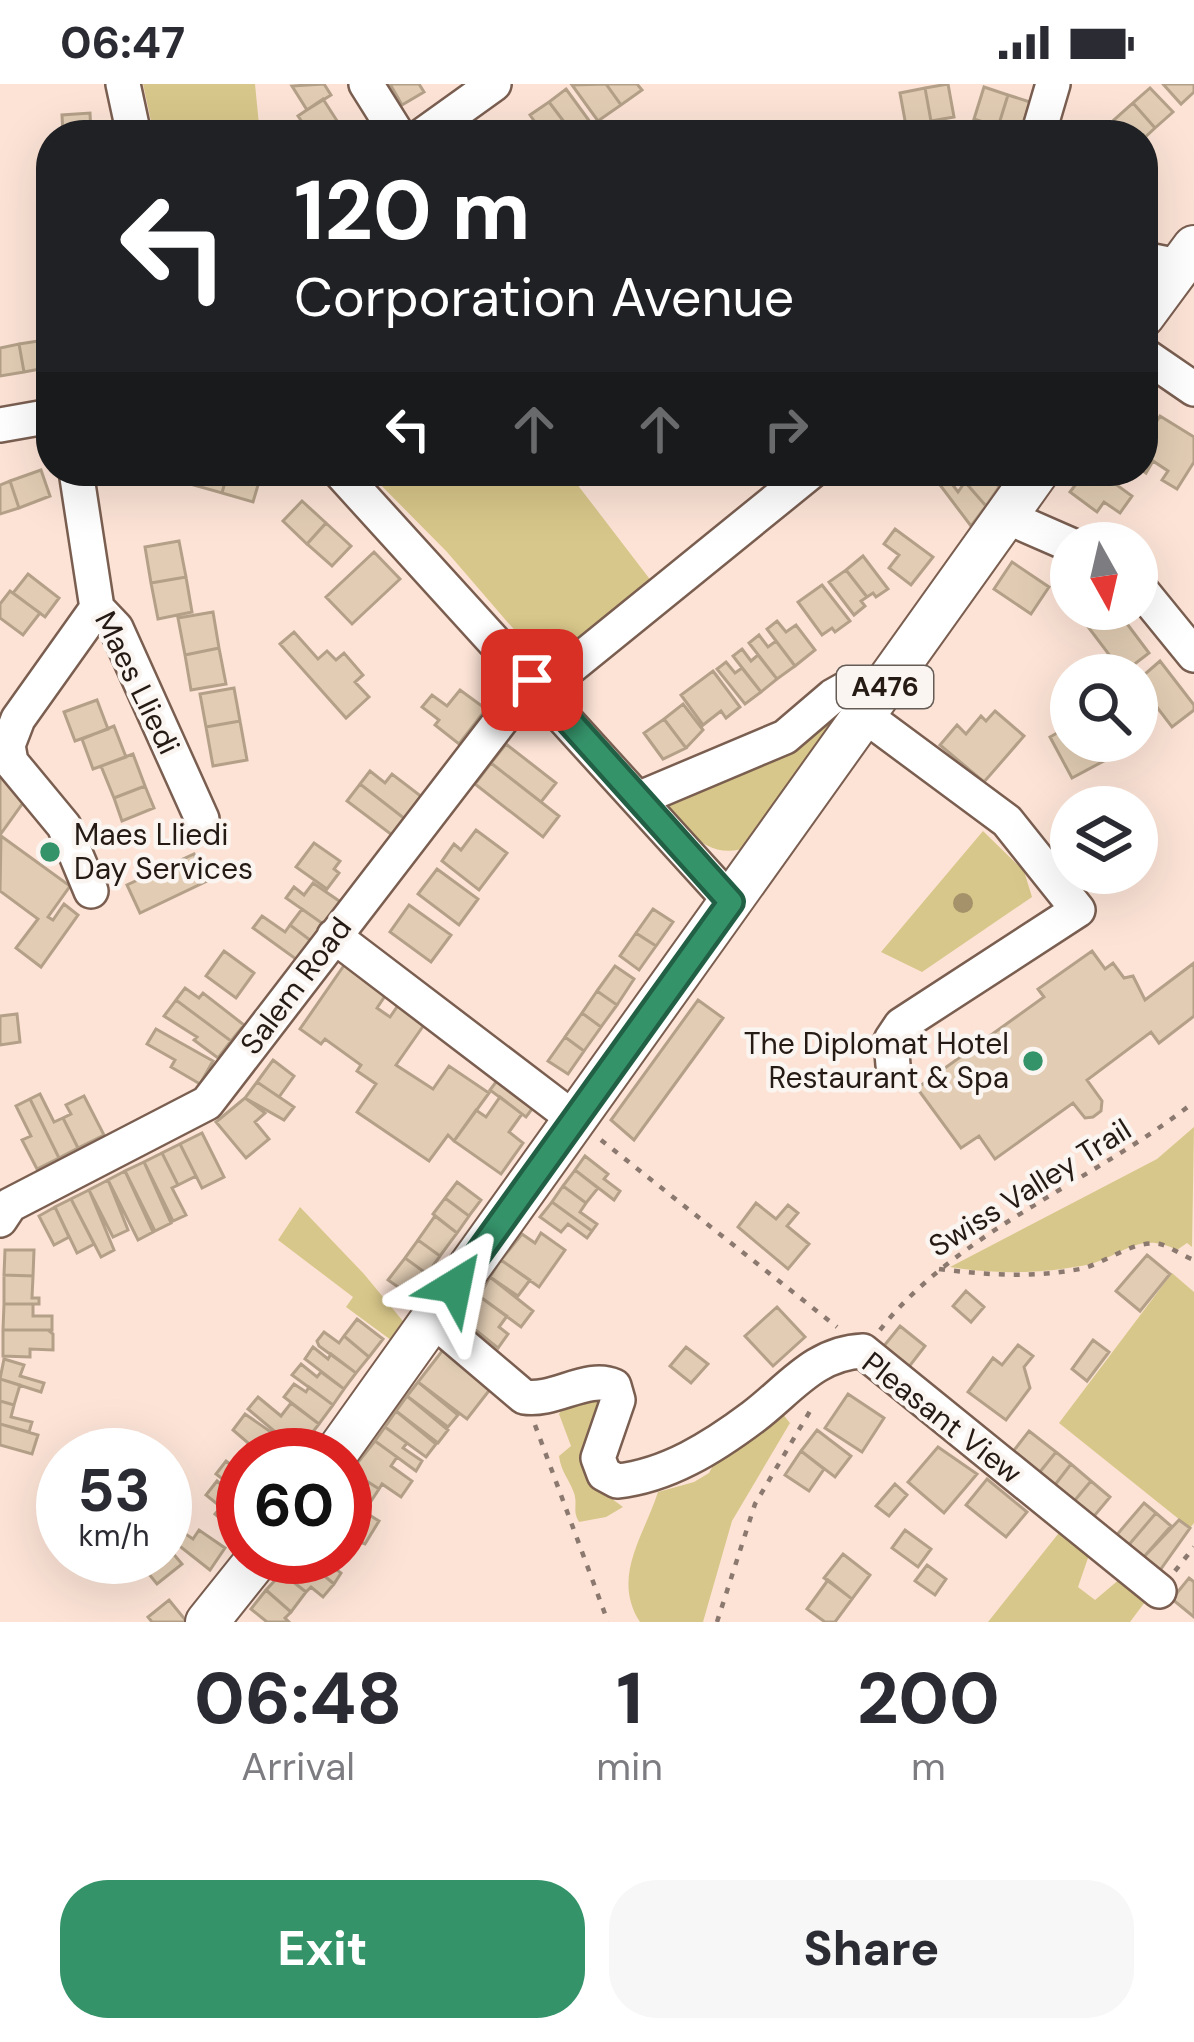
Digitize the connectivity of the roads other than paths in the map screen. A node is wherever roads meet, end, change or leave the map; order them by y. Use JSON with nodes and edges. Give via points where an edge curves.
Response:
{"nodes":[{"id":1,"x":123,"y":84,"type":"edge"},
{"id":2,"x":366,"y":84,"type":"edge"},
{"id":3,"x":494,"y":84,"type":"edge"},
{"id":4,"x":1053,"y":84,"type":"edge"},
{"id":5,"x":131,"y":120,"type":"edge"},
{"id":6,"x":389,"y":120,"type":"edge"},
{"id":7,"x":444,"y":120,"type":"edge"},
{"id":8,"x":1042,"y":120,"type":"edge"},
{"id":9,"x":1172,"y":257,"type":"edge"},
{"id":10,"x":1158,"y":285,"type":"edge"},
{"id":11,"x":1158,"y":365,"type":"edge"},
{"id":12,"x":1194,"y":388,"type":"edge"},
{"id":13,"x":36,"y":419,"type":"edge"},
{"id":14,"x":0,"y":425,"type":"edge"},
{"id":15,"x":78,"y":486,"type":"edge"},
{"id":16,"x":353,"y":486,"type":"edge"},
{"id":17,"x":793,"y":486,"type":"edge"},
{"id":18,"x":1028,"y":486,"type":"edge"},
{"id":19,"x":1007,"y":517,"type":"junction"},
{"id":20,"x":1050,"y":536,"type":"edge"},
{"id":21,"x":98,"y":608,"type":"junction"},
{"id":22,"x":1158,"y":610,"type":"edge"},
{"id":23,"x":1194,"y":655,"type":"edge"},
{"id":24,"x":537,"y":685,"type":"junction"},
{"id":25,"x":869,"y":708,"type":"junction"},
{"id":26,"x":638,"y":799,"type":"junction"},
{"id":27,"x":202,"y":819,"type":"dead end"},
{"id":28,"x":91,"y":891,"type":"dead end"},
{"id":29,"x":731,"y":902,"type":"junction"},
{"id":30,"x":334,"y":936,"type":"junction"},
{"id":31,"x":892,"y":1065,"type":"dead end"},
{"id":32,"x":573,"y":1118,"type":"junction"},
{"id":33,"x":0,"y":1220,"type":"edge"},
{"id":34,"x":432,"y":1319,"type":"junction"},
{"id":35,"x":354,"y":1428,"type":"edge"},
{"id":36,"x":237,"y":1584,"type":"edge"},
{"id":37,"x":1159,"y":1591,"type":"dead end"},
{"id":38,"x":207,"y":1622,"type":"edge"}],
"edges":[{"from":1,"to":5,"type":"street"},
{"from":2,"to":6,"type":"street"},
{"from":3,"to":7,"type":"street"},
{"from":4,"to":8,"type":"street"},
{"from":9,"to":10,"type":"main road"},
{"from":11,"to":12,"type":"street"},
{"from":13,"to":14,"type":"street"},
{"from":15,"to":21,"type":"street","name":"Maes Lliedi"},
{"from":16,"to":24,"type":"street"},
{"from":17,"to":24,"type":"street","name":"Salem Road"},
{"from":18,"to":19,"type":"main road","number":"A476"},
{"from":19,"to":20,"type":"street"},
{"from":19,"to":25,"type":"main road","number":"A476"},
{"from":21,"to":27,"type":"street","name":"Maes Lliedi","via":[[116,628]]},
{"from":21,"to":28,"type":"street","via":[[10,732],[10,762],[64,826]]},
{"from":22,"to":23,"type":"street"},
{"from":24,"to":26,"type":"street"},
{"from":24,"to":30,"type":"street","name":"Salem Road"},
{"from":25,"to":26,"type":"street","via":[[849,687],[785,737]]},
{"from":25,"to":29,"type":"main road","number":"A476"},
{"from":25,"to":31,"type":"street","via":[[1007,821],[1078,910],[901,1025],[891,1040]]},
{"from":26,"to":29,"type":"street"},
{"from":29,"to":32,"type":"main road","number":"A476"},
{"from":30,"to":32,"type":"street"},
{"from":30,"to":33,"type":"street","name":"Salem Road","via":[[207,1103],[10,1205]]},
{"from":32,"to":34,"type":"main road","number":"A476"},
{"from":34,"to":35,"type":"main road","number":"A476"},
{"from":34,"to":37,"type":"street","name":"Pleasant View","via":[[524,1397],[614,1386],[618,1400],[598,1458],[617,1481],[666,1470],[825,1358],[863,1351]]},
{"from":36,"to":38,"type":"main road"}]}
